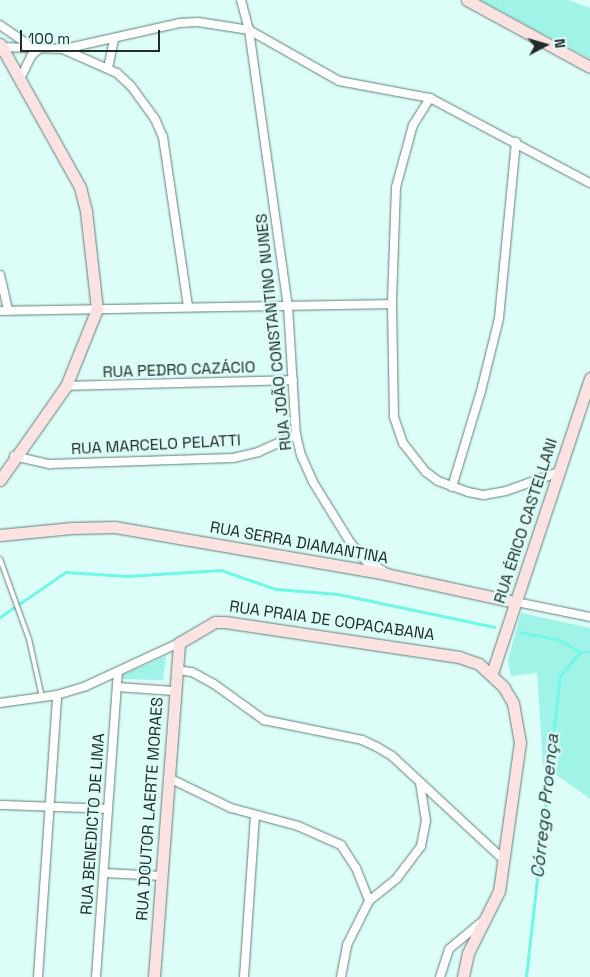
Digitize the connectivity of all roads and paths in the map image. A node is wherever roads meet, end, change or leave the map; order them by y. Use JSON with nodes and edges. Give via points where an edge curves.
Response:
{"nodes":[{"id":1,"x":241,"y":0,"type":"edge"},
{"id":2,"x":467,"y":0,"type":"edge"},
{"id":3,"x":0,"y":25,"type":"edge"},
{"id":4,"x":249,"y":30,"type":"junction"},
{"id":5,"x":114,"y":39,"type":"junction"},
{"id":6,"x":1,"y":46,"type":"edge"},
{"id":7,"x":37,"y":48,"type":"junction"},
{"id":8,"x":64,"y":49,"type":"junction"},
{"id":9,"x":590,"y":67,"type":"edge"},
{"id":10,"x":108,"y":68,"type":"junction"},
{"id":11,"x":20,"y":78,"type":"junction"},
{"id":12,"x":430,"y":98,"type":"junction"},
{"id":13,"x":516,"y":142,"type":"junction"},
{"id":14,"x":590,"y":183,"type":"edge"},
{"id":15,"x":0,"y":275,"type":"edge"},
{"id":16,"x":392,"y":304,"type":"junction"},
{"id":17,"x":188,"y":306,"type":"junction"},
{"id":18,"x":288,"y":306,"type":"junction"},
{"id":19,"x":97,"y":309,"type":"junction"},
{"id":20,"x":4,"y":311,"type":"edge"},
{"id":21,"x":590,"y":378,"type":"edge"},
{"id":22,"x":293,"y":380,"type":"junction"},
{"id":23,"x":66,"y":386,"type":"junction"},
{"id":24,"x":296,"y":435,"type":"junction"},
{"id":25,"x":14,"y":456,"type":"junction"},
{"id":26,"x":559,"y":472,"type":"junction"},
{"id":27,"x":0,"y":480,"type":"edge"},
{"id":28,"x":452,"y":487,"type":"junction"},
{"id":29,"x":0,"y":536,"type":"edge"},
{"id":30,"x":0,"y":559,"type":"edge"},
{"id":31,"x":386,"y":574,"type":"junction"},
{"id":32,"x":516,"y":602,"type":"junction"},
{"id":33,"x":590,"y":617,"type":"edge"},
{"id":34,"x":179,"y":643,"type":"junction"},
{"id":35,"x":177,"y":670,"type":"junction"},
{"id":36,"x":118,"y":672,"type":"junction"},
{"id":37,"x":492,"y":673,"type":"junction"},
{"id":38,"x":117,"y":687,"type":"junction"},
{"id":39,"x":174,"y":691,"type":"junction"},
{"id":40,"x":57,"y":695,"type":"junction"},
{"id":41,"x":42,"y":697,"type":"junction"},
{"id":42,"x":0,"y":703,"type":"edge"},
{"id":43,"x":169,"y":778,"type":"junction"},
{"id":44,"x":420,"y":784,"type":"junction"},
{"id":45,"x":0,"y":805,"type":"edge"},
{"id":46,"x":48,"y":807,"type":"junction"},
{"id":47,"x":108,"y":809,"type":"junction"},
{"id":48,"x":255,"y":816,"type":"junction"},
{"id":49,"x":503,"y":859,"type":"junction"},
{"id":50,"x":104,"y":873,"type":"junction"},
{"id":51,"x":163,"y":876,"type":"junction"},
{"id":52,"x":369,"y":901,"type":"junction"},
{"id":53,"x":486,"y":918,"type":"junction"},
{"id":54,"x":38,"y":977,"type":"edge"},
{"id":55,"x":96,"y":977,"type":"edge"},
{"id":56,"x":154,"y":977,"type":"edge"},
{"id":57,"x":244,"y":977,"type":"edge"},
{"id":58,"x":341,"y":977,"type":"edge"},
{"id":59,"x":440,"y":977,"type":"edge"},
{"id":60,"x":463,"y":977,"type":"edge"}],
"edges":[{"from":1,"to":4,"type":"street","name":"RUA JOÃO CONSTANTINO NUNES"},
{"from":2,"to":9,"type":"street"},
{"from":3,"to":7,"type":"street"},
{"from":4,"to":5,"type":"street","via":[[198,22],[180,23]]},
{"from":4,"to":12,"type":"street","via":[[339,81]]},
{"from":4,"to":18,"type":"street","name":"RUA JOÃO CONSTANTINO NUNES"},
{"from":5,"to":8,"type":"street"},
{"from":5,"to":10,"type":"street"},
{"from":6,"to":7,"type":"street"},
{"from":6,"to":11,"type":"street"},
{"from":7,"to":8,"type":"street"},
{"from":7,"to":11,"type":"street"},
{"from":8,"to":10,"type":"street"},
{"from":10,"to":17,"type":"street","via":[[140,96],[163,137]]},
{"from":11,"to":19,"type":"street","via":[[80,187],[86,211]]},
{"from":12,"to":13,"type":"street"},
{"from":12,"to":16,"type":"street","via":[[413,125],[396,187]]},
{"from":13,"to":14,"type":"street"},
{"from":13,"to":28,"type":"street","via":[[498,318],[481,391]]},
{"from":15,"to":20,"type":"street"},
{"from":16,"to":18,"type":"street"},
{"from":16,"to":28,"type":"street","via":[[394,417],[403,443],[413,459],[438,481]]},
{"from":17,"to":18,"type":"street"},
{"from":17,"to":19,"type":"street"},
{"from":18,"to":22,"type":"street","name":"RUA JOÃO CONSTANTINO NUNES"},
{"from":19,"to":20,"type":"street"},
{"from":19,"to":23,"type":"street"},
{"from":21,"to":26,"type":"street","name":"RUA ÉRICO CASTELLANI"},
{"from":22,"to":23,"type":"street","name":"RUA PEDRO CAZÁCIO"},
{"from":22,"to":24,"type":"street","name":"RUA JOÃO CONSTANTINO NUNES"},
{"from":23,"to":25,"type":"street"},
{"from":24,"to":25,"type":"street","name":"RUA MARCELO PELATTI","via":[[258,452],[232,458],[50,464]]},
{"from":24,"to":31,"type":"street","name":"RUA JOÃO CONSTANTINO NUNES","via":[[300,455],[332,516],[366,560]]},
{"from":25,"to":27,"type":"street"},
{"from":26,"to":28,"type":"street","via":[[506,491],[484,494]]},
{"from":26,"to":32,"type":"street","name":"RUA ÉRICO CASTELLANI"},
{"from":29,"to":31,"type":"street","name":"RUA SERRA DIAMANTINA","via":[[114,527]]},
{"from":30,"to":41,"type":"lane","via":[[29,639]]},
{"from":31,"to":32,"type":"street","name":"RUA SERRA DIAMANTINA"},
{"from":32,"to":33,"type":"street","name":"RUA SERRA DIAMANTINA"},
{"from":32,"to":37,"type":"street","name":"RUA ÉRICO CASTELLANI"},
{"from":34,"to":35,"type":"street","name":"RUA DOUTOR LAERTE MORAES"},
{"from":34,"to":36,"type":"street","name":"RUA PRAIA DE COPACABANA"},
{"from":34,"to":37,"type":"street","name":"RUA PRAIA DE COPACABANA","via":[[215,622],[225,622],[434,652],[466,660]]},
{"from":35,"to":39,"type":"street","name":"RUA DOUTOR LAERTE MORAES"},
{"from":35,"to":44,"type":"street","via":[[192,672],[214,684],[264,720],[362,740],[377,747],[392,756]]},
{"from":36,"to":38,"type":"street","name":"RUA BENEDICTO DE LIMA"},
{"from":36,"to":40,"type":"street","name":"RUA PRAIA DE COPACABANA"},
{"from":37,"to":49,"type":"street","via":[[512,703],[520,742]]},
{"from":38,"to":39,"type":"street"},
{"from":38,"to":47,"type":"street","name":"RUA BENEDICTO DE LIMA"},
{"from":39,"to":43,"type":"street","name":"RUA DOUTOR LAERTE MORAES"},
{"from":40,"to":41,"type":"street","name":"RUA PRAIA DE COPACABANA"},
{"from":40,"to":46,"type":"street"},
{"from":41,"to":42,"type":"street","name":"RUA PRAIA DE COPACABANA"},
{"from":43,"to":48,"type":"street","via":[[230,808]]},
{"from":43,"to":51,"type":"street","name":"RUA DOUTOR LAERTE MORAES"},
{"from":44,"to":49,"type":"street"},
{"from":44,"to":52,"type":"street","via":[[426,821],[421,846],[396,878]]},
{"from":45,"to":46,"type":"street"},
{"from":46,"to":47,"type":"street"},
{"from":46,"to":54,"type":"street"},
{"from":47,"to":50,"type":"street","name":"RUA BENEDICTO DE LIMA"},
{"from":48,"to":52,"type":"street","via":[[298,826],[341,845],[356,868]]},
{"from":48,"to":57,"type":"street"},
{"from":49,"to":53,"type":"street","via":[[499,891]]},
{"from":50,"to":51,"type":"street"},
{"from":50,"to":55,"type":"street","name":"RUA BENEDICTO DE LIMA"},
{"from":51,"to":56,"type":"street","name":"RUA DOUTOR LAERTE MORAES"},
{"from":52,"to":58,"type":"street","via":[[347,945]]},
{"from":53,"to":59,"type":"street","via":[[449,949]]},
{"from":53,"to":60,"type":"street","via":[[468,953]]}]}
